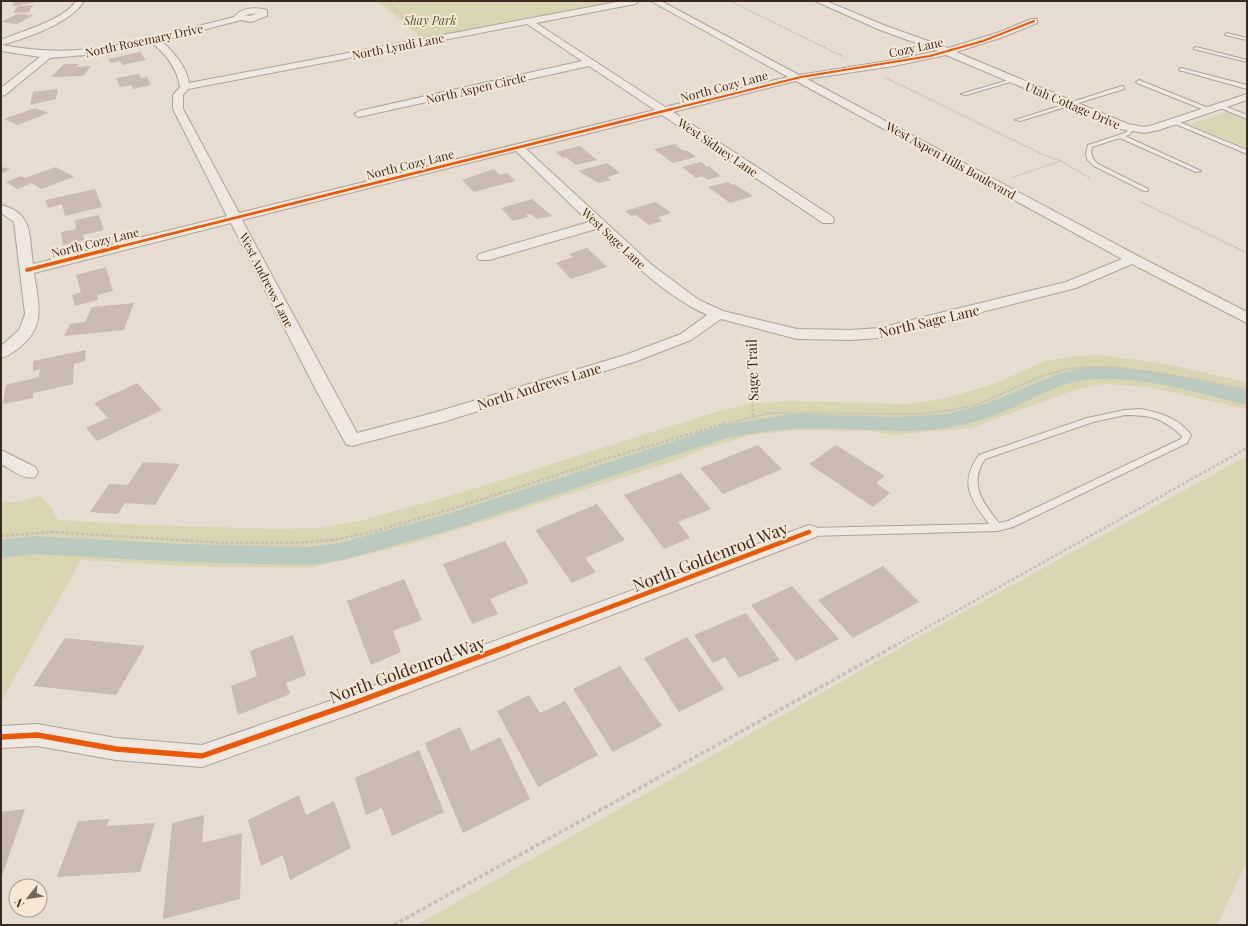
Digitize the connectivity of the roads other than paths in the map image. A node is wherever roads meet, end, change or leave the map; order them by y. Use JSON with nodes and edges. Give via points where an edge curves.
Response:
{"nodes":[{"id":1,"x":635,"y":1,"type":"edge"},
{"id":2,"x":655,"y":1,"type":"edge"},
{"id":3,"x":842,"y":1,"type":"edge"},
{"id":4,"x":823,"y":3,"type":"edge"},
{"id":5,"x":78,"y":5,"type":"edge"},
{"id":6,"x":239,"y":18,"type":"dead end"},
{"id":7,"x":528,"y":21,"type":"junction"},
{"id":8,"x":1034,"y":21,"type":"dead end"},
{"id":9,"x":1227,"y":34,"type":"dead end"},
{"id":10,"x":152,"y":39,"type":"junction"},
{"id":11,"x":1247,"y":39,"type":"edge"},
{"id":12,"x":1,"y":43,"type":"edge"},
{"id":13,"x":1,"y":48,"type":"edge"},
{"id":14,"x":1196,"y":48,"type":"dead end"},
{"id":15,"x":947,"y":51,"type":"junction"},
{"id":16,"x":48,"y":55,"type":"junction"},
{"id":17,"x":1247,"y":61,"type":"edge"},
{"id":18,"x":592,"y":62,"type":"junction"},
{"id":19,"x":1181,"y":69,"type":"dead end"},
{"id":20,"x":798,"y":78,"type":"junction"},
{"id":21,"x":1014,"y":80,"type":"junction"},
{"id":22,"x":1139,"y":82,"type":"dead end"},
{"id":23,"x":1247,"y":86,"type":"edge"},
{"id":24,"x":185,"y":87,"type":"junction"},
{"id":25,"x":1122,"y":88,"type":"dead end"},
{"id":26,"x":964,"y":94,"type":"dead end"},
{"id":27,"x":1247,"y":96,"type":"edge"},
{"id":28,"x":2,"y":99,"type":"edge"},
{"id":29,"x":1069,"y":104,"type":"junction"},
{"id":30,"x":1220,"y":106,"type":"junction"},
{"id":31,"x":1209,"y":110,"type":"junction"},
{"id":32,"x":665,"y":112,"type":"junction"},
{"id":33,"x":359,"y":114,"type":"dead end"},
{"id":34,"x":1247,"y":117,"type":"edge"},
{"id":35,"x":1018,"y":120,"type":"dead end"},
{"id":36,"x":1175,"y":122,"type":"junction"},
{"id":37,"x":1131,"y":129,"type":"junction"},
{"id":38,"x":1120,"y":136,"type":"junction"},
{"id":39,"x":519,"y":148,"type":"junction"},
{"id":40,"x":1247,"y":152,"type":"edge"},
{"id":41,"x":1198,"y":171,"type":"dead end"},
{"id":42,"x":1146,"y":190,"type":"dead end"},
{"id":43,"x":1,"y":209,"type":"edge"},
{"id":44,"x":235,"y":217,"type":"junction"},
{"id":45,"x":828,"y":220,"type":"dead end"},
{"id":46,"x":598,"y":224,"type":"junction"},
{"id":47,"x":484,"y":257,"type":"dead end"},
{"id":48,"x":1133,"y":259,"type":"junction"},
{"id":49,"x":27,"y":270,"type":"junction"},
{"id":50,"x":718,"y":314,"type":"junction"},
{"id":51,"x":1247,"y":318,"type":"edge"},
{"id":52,"x":1,"y":353,"type":"edge"},
{"id":53,"x":352,"y":440,"type":"joint"},
{"id":54,"x":1,"y":456,"type":"edge"},
{"id":55,"x":29,"y":472,"type":"dead end"},
{"id":56,"x":997,"y":527,"type":"junction"},
{"id":57,"x":809,"y":532,"type":"joint"},
{"id":58,"x":1,"y":737,"type":"edge"}],
"edges":[{"from":1,"to":7,"type":"street","name":"North Lyndi Lane"},
{"from":2,"to":20,"type":"street","name":"West Aspen Hills Boulevard"},
{"from":3,"to":4,"type":"street"},
{"from":4,"to":15,"type":"street","name":"Utah Cottage Drive"},
{"from":5,"to":12,"type":"street","via":[[62,17]]},
{"from":6,"to":10,"type":"street","name":"North Rosemary Drive"},
{"from":7,"to":18,"type":"street","name":"West Sidney Lane"},
{"from":7,"to":24,"type":"street","name":"North Lyndi Lane"},
{"from":8,"to":15,"type":"street","name":"Cozy Lane","via":[[997,37]]},
{"from":9,"to":11,"type":"lane"},
{"from":10,"to":16,"type":"street","name":"North Rosemary Drive","via":[[90,52]]},
{"from":10,"to":24,"type":"street","via":[[168,51],[178,65]]},
{"from":13,"to":16,"type":"street","name":"North Rosemary Drive"},
{"from":14,"to":17,"type":"lane"},
{"from":15,"to":20,"type":"street","name":"Cozy Lane","via":[[906,61]]},
{"from":15,"to":21,"type":"street","name":"Utah Cottage Drive"},
{"from":16,"to":28,"type":"street"},
{"from":18,"to":32,"type":"street","name":"West Sidney Lane"},
{"from":18,"to":33,"type":"street","name":"North Aspen Circle"},
{"from":19,"to":23,"type":"lane"},
{"from":20,"to":32,"type":"street","name":"North Cozy Lane"},
{"from":20,"to":48,"type":"street","name":"West Aspen Hills Boulevard"},
{"from":21,"to":26,"type":"lane"},
{"from":21,"to":29,"type":"street","name":"Utah Cottage Drive"},
{"from":22,"to":31,"type":"lane"},
{"from":24,"to":44,"type":"street","name":"West Andrews Lane","via":[[178,95],[178,109]]},
{"from":25,"to":29,"type":"lane"},
{"from":27,"to":30,"type":"street","name":"Utah Cottage Drive"},
{"from":29,"to":35,"type":"lane"},
{"from":29,"to":37,"type":"street","name":"Utah Cottage Drive"},
{"from":30,"to":31,"type":"street","name":"Utah Cottage Drive"},
{"from":30,"to":34,"type":"lane"},
{"from":31,"to":36,"type":"street","name":"Utah Cottage Drive"},
{"from":32,"to":39,"type":"street","name":"North Cozy Lane"},
{"from":32,"to":45,"type":"street","name":"West Sidney Lane"},
{"from":36,"to":37,"type":"street","name":"Utah Cottage Drive","via":[[1150,129]]},
{"from":36,"to":40,"type":"lane"},
{"from":37,"to":38,"type":"lane","via":[[1129,133]]},
{"from":38,"to":41,"type":"lane"},
{"from":38,"to":42,"type":"lane","via":[[1090,146],[1091,161]]},
{"from":39,"to":44,"type":"street","name":"North Cozy Lane"},
{"from":39,"to":46,"type":"street","name":"West Sage Lane"},
{"from":43,"to":49,"type":"street","via":[[20,221]]},
{"from":44,"to":49,"type":"street","name":"North Cozy Lane"},
{"from":44,"to":53,"type":"street","name":"West Andrews Lane"},
{"from":46,"to":47,"type":"street"},
{"from":46,"to":50,"type":"street","name":"West Sage Lane","via":[[646,268],[675,290],[694,303]]},
{"from":48,"to":50,"type":"street","name":"North Sage Lane","via":[[1070,285],[879,333],[796,334]]},
{"from":48,"to":51,"type":"street","name":"West Aspen Hills Boulevard"},
{"from":49,"to":52,"type":"street","via":[[32,321],[24,336]]},
{"from":50,"to":53,"type":"street","name":"North Andrews Lane","via":[[686,337],[631,358],[437,418]]},
{"from":54,"to":55,"type":"street"},
{"from":56,"to":56,"type":"lane","via":[[1010,524],[1184,441],[1187,435],[1179,425],[1166,417],[1145,412],[1130,412],[1105,415],[982,457],[975,465],[972,479],[978,504]]},
{"from":56,"to":57,"type":"lane"},
{"from":57,"to":58,"type":"street","name":"North Goldenrod Way","via":[[364,700],[202,756],[116,749],[37,735]]}]}
